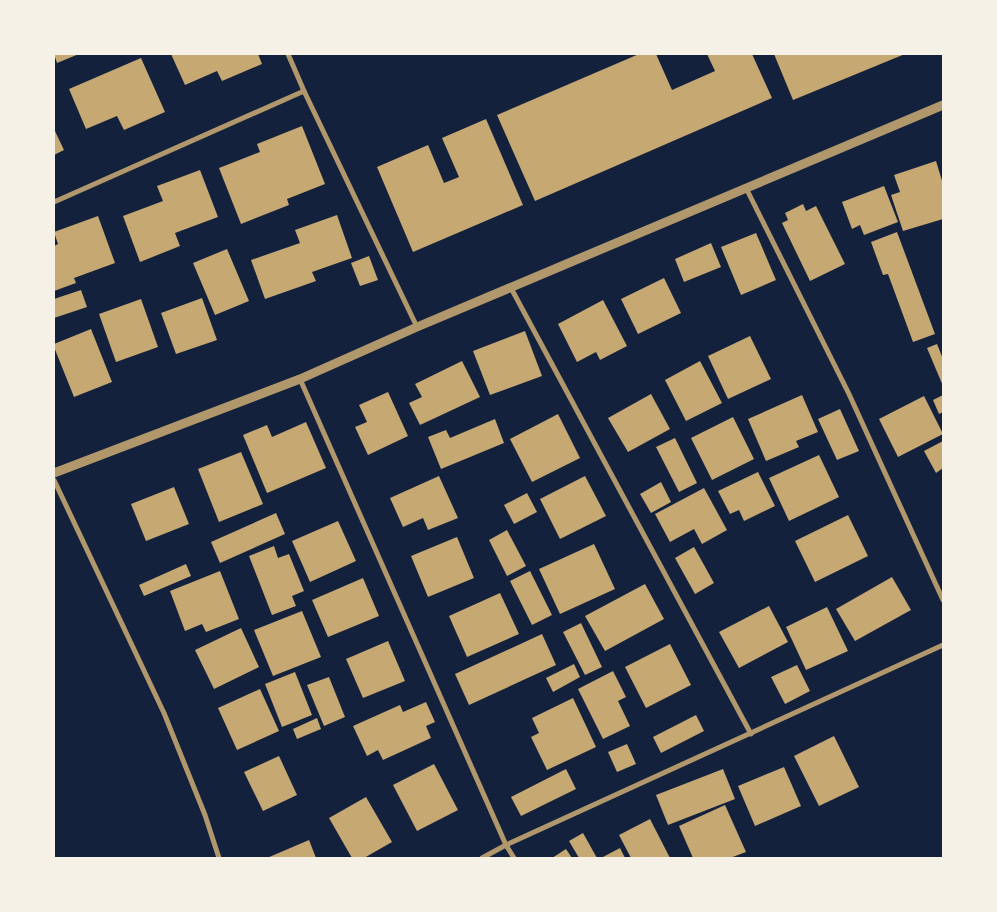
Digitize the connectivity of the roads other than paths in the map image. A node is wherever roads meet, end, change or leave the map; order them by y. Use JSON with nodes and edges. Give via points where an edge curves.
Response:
{"nodes":[{"id":1,"x":288,"y":54,"type":"edge"},
{"id":2,"x":304,"y":91,"type":"junction"},
{"id":3,"x":943,"y":105,"type":"edge"},
{"id":4,"x":746,"y":188,"type":"junction"},
{"id":5,"x":54,"y":202,"type":"edge"},
{"id":6,"x":511,"y":288,"type":"junction"},
{"id":7,"x":417,"y":328,"type":"junction"},
{"id":8,"x":300,"y":379,"type":"junction"},
{"id":9,"x":54,"y":473,"type":"edge"},
{"id":10,"x":54,"y":480,"type":"edge"},
{"id":11,"x":943,"y":600,"type":"edge"},
{"id":12,"x":943,"y":645,"type":"edge"},
{"id":13,"x":751,"y":734,"type":"junction"},
{"id":14,"x":506,"y":845,"type":"junction"},
{"id":15,"x":219,"y":858,"type":"edge"},
{"id":16,"x":482,"y":858,"type":"edge"},
{"id":17,"x":514,"y":858,"type":"edge"}],
"edges":[{"from":1,"to":2,"type":"street"},
{"from":2,"to":5,"type":"street"},
{"from":2,"to":7,"type":"street"},
{"from":3,"to":4,"type":"street"},
{"from":4,"to":6,"type":"street"},
{"from":4,"to":11,"type":"street","via":[[849,394]]},
{"from":6,"to":7,"type":"street"},
{"from":6,"to":13,"type":"street"},
{"from":7,"to":8,"type":"street"},
{"from":8,"to":9,"type":"street"},
{"from":8,"to":14,"type":"street"},
{"from":10,"to":15,"type":"street","via":[[164,713]]},
{"from":12,"to":13,"type":"street"},
{"from":13,"to":14,"type":"street"},
{"from":14,"to":16,"type":"street"},
{"from":14,"to":17,"type":"street"}]}
